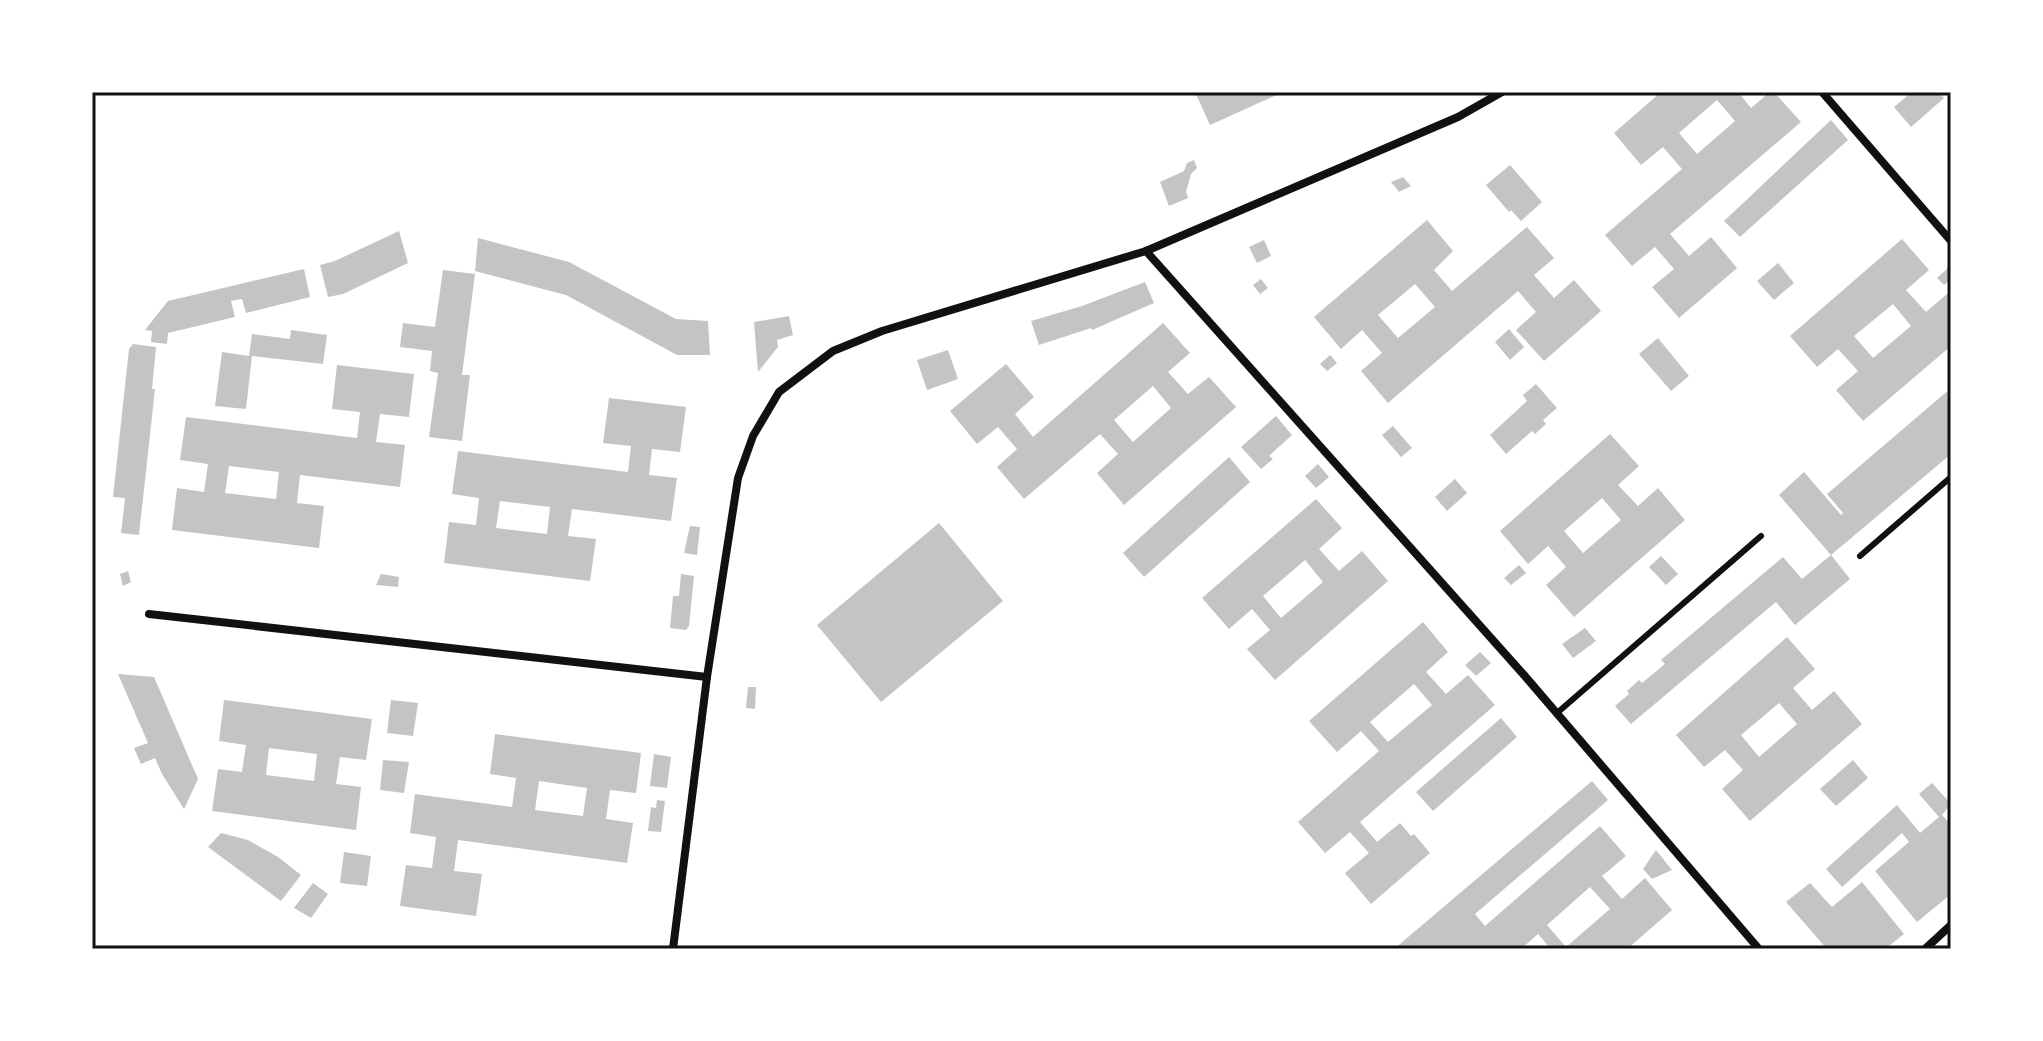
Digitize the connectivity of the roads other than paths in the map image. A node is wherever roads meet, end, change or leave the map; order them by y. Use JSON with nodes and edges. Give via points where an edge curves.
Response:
{"nodes":[{"id":1,"x":1502,"y":92,"type":"edge"},
{"id":2,"x":1822,"y":92,"type":"edge"},
{"id":3,"x":1951,"y":241,"type":"edge"},
{"id":4,"x":1146,"y":251,"type":"junction"},
{"id":5,"x":1951,"y":477,"type":"edge"},
{"id":6,"x":1761,"y":536,"type":"dead end"},
{"id":7,"x":1860,"y":556,"type":"dead end"},
{"id":8,"x":149,"y":614,"type":"dead end"},
{"id":9,"x":707,"y":677,"type":"junction"},
{"id":10,"x":1557,"y":713,"type":"junction"},
{"id":11,"x":1951,"y":925,"type":"edge"},
{"id":12,"x":673,"y":949,"type":"edge"},
{"id":13,"x":1759,"y":949,"type":"edge"},
{"id":14,"x":1925,"y":949,"type":"edge"}],
"edges":[{"from":1,"to":4,"type":"street","via":[[1458,117]]},
{"from":2,"to":3,"type":"street"},
{"from":4,"to":9,"type":"street","via":[[882,331],[833,351],[779,392],[753,436],[738,478]]},
{"from":4,"to":10,"type":"street"},
{"from":5,"to":7,"type":"lane"},
{"from":6,"to":10,"type":"lane"},
{"from":8,"to":9,"type":"street"},
{"from":9,"to":12,"type":"street"},
{"from":10,"to":13,"type":"street"},
{"from":11,"to":14,"type":"street"}]}
